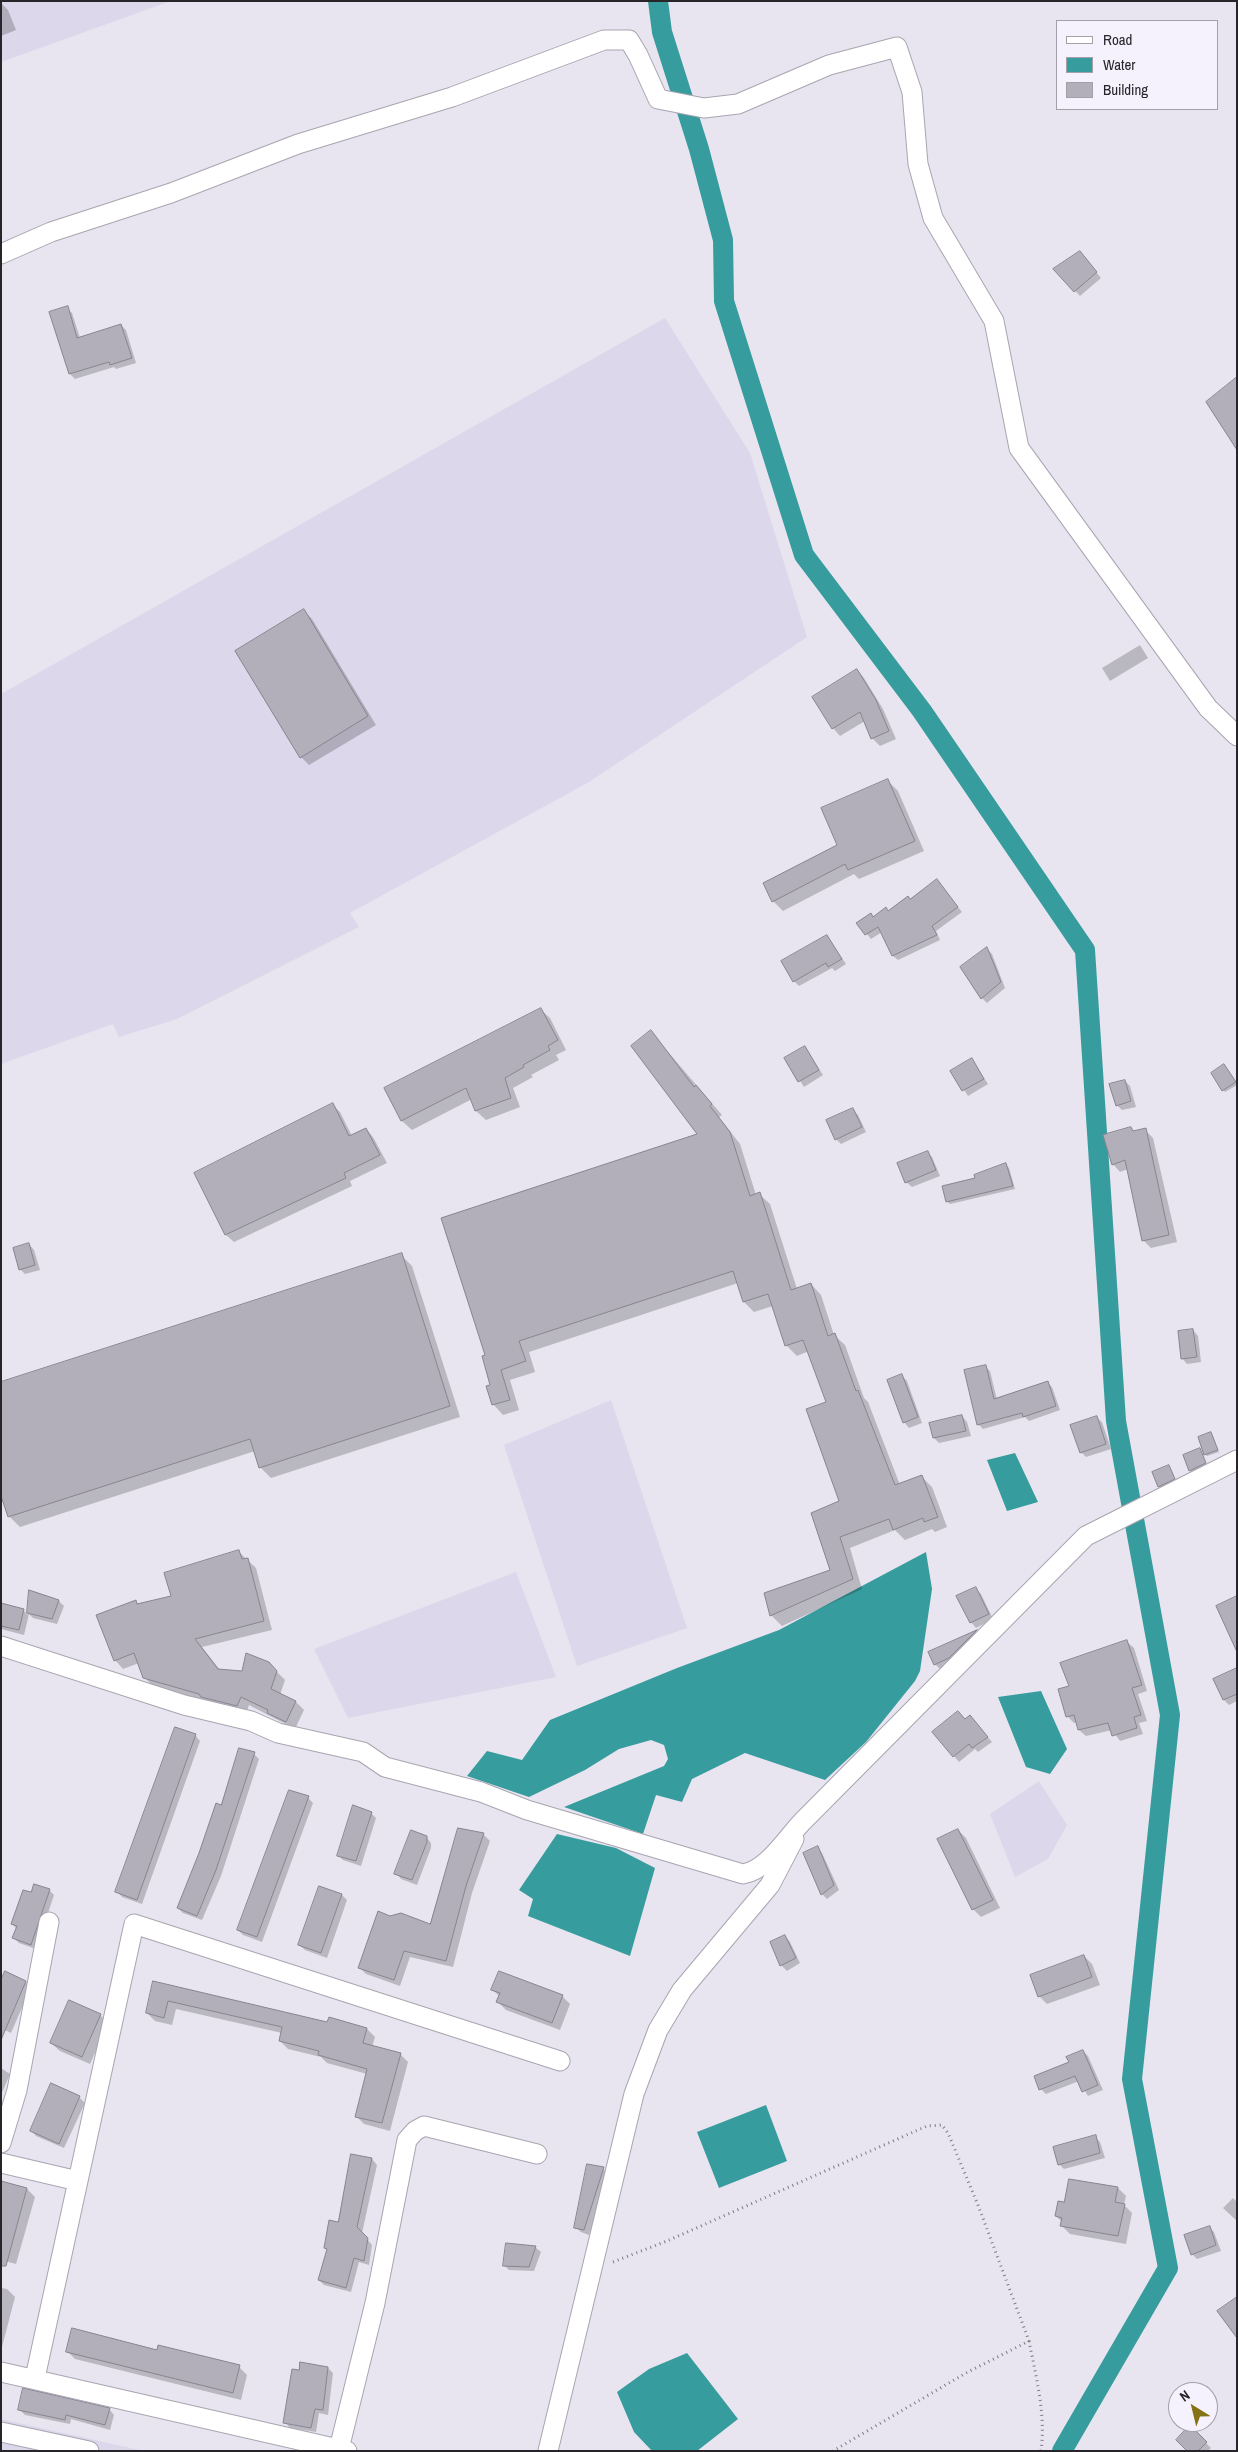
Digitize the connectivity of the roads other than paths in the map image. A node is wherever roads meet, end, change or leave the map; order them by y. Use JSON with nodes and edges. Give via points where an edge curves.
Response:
{"nodes":[{"id":1,"x":1,"y":254,"type":"edge"},
{"id":2,"x":1237,"y":736,"type":"edge"},
{"id":3,"x":1237,"y":1460,"type":"edge"},
{"id":4,"x":1,"y":1646,"type":"edge"},
{"id":5,"x":802,"y":1822,"type":"junction"},
{"id":6,"x":49,"y":1922,"type":"dead end"},
{"id":7,"x":560,"y":2061,"type":"dead end"},
{"id":8,"x":1,"y":2143,"type":"edge"},
{"id":9,"x":537,"y":2154,"type":"dead end"},
{"id":10,"x":1,"y":2163,"type":"edge"},
{"id":11,"x":78,"y":2181,"type":"junction"},
{"id":12,"x":1,"y":2372,"type":"edge"},
{"id":13,"x":35,"y":2378,"type":"junction"},
{"id":14,"x":1,"y":2432,"type":"edge"},
{"id":15,"x":343,"y":2450,"type":"edge"},
{"id":16,"x":89,"y":2451,"type":"edge"},
{"id":17,"x":548,"y":2451,"type":"edge"}],
"edges":[{"from":1,"to":2,"type":"street","via":[[51,232],[171,193],[298,144],[452,97],[604,40],[629,40],[658,99],[704,108],[738,104],[829,65],[897,47],[912,92],[918,164],[933,218],[994,321],[1019,448],[1208,708]]},
{"from":3,"to":5,"type":"street","via":[[1086,1536]]},
{"from":4,"to":5,"type":"street","via":[[184,1705],[251,1721],[278,1733],[363,1752],[384,1767],[481,1792],[518,1807],[743,1874],[763,1865]]},
{"from":5,"to":17,"type":"street","via":[[770,1885],[682,1990],[658,2030],[634,2094]]},
{"from":6,"to":8,"type":"street","via":[[17,2090]]},
{"from":7,"to":11,"type":"street","via":[[134,1924]]},
{"from":9,"to":15,"type":"street","via":[[424,2126],[407,2140]]},
{"from":10,"to":11,"type":"street"},
{"from":11,"to":13,"type":"street"},
{"from":12,"to":13,"type":"street"},
{"from":13,"to":15,"type":"street"},
{"from":14,"to":16,"type":"street"}]}
